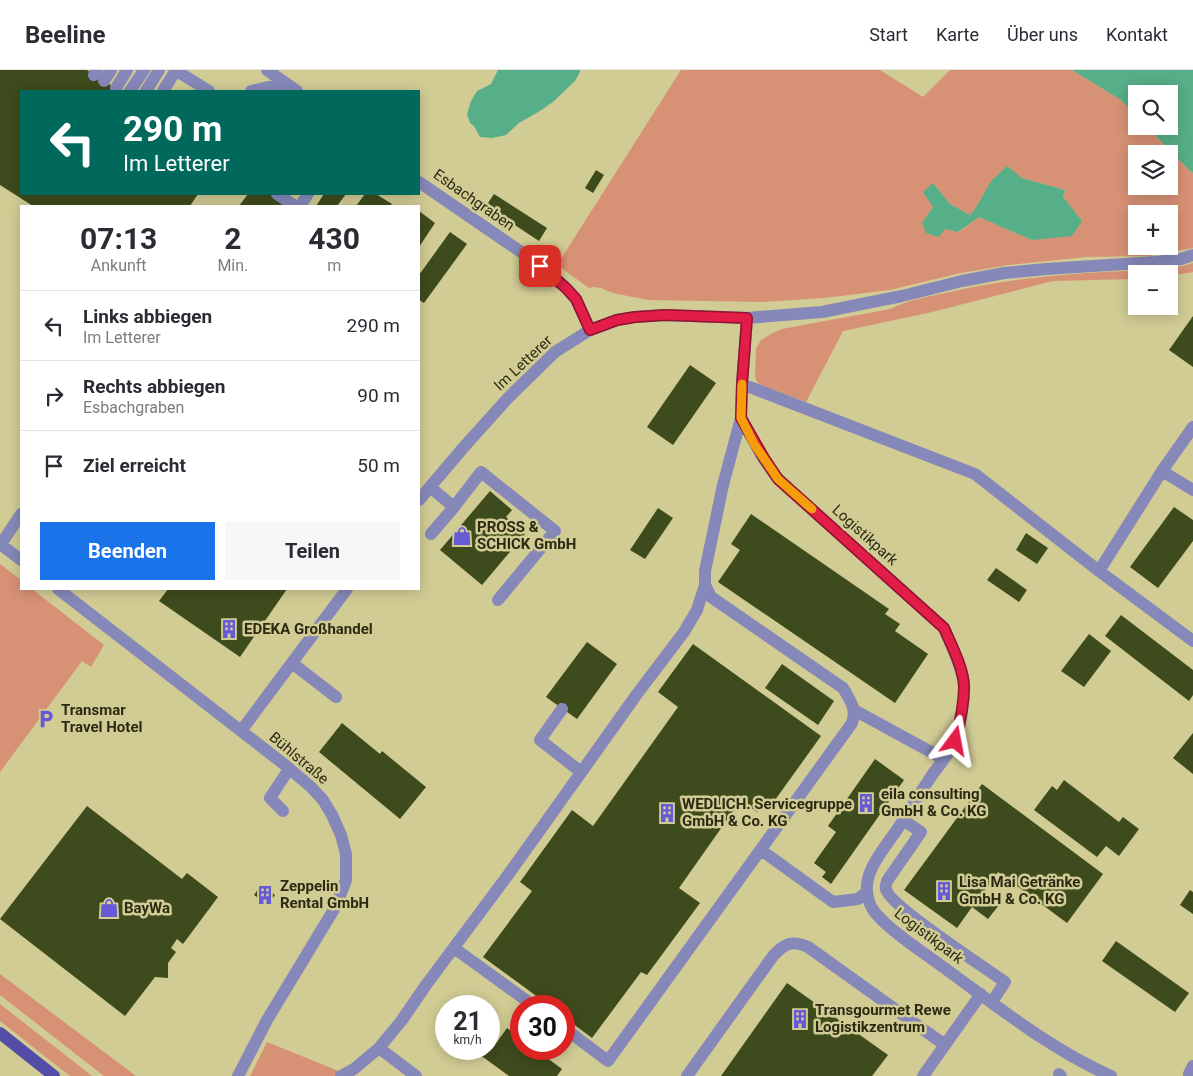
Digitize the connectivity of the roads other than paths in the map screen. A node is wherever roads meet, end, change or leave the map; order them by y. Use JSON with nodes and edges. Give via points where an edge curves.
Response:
{"nodes":[{"id":1,"x":119,"y":70,"type":"edge"},
{"id":2,"x":127,"y":70,"type":"edge"},
{"id":3,"x":135,"y":70,"type":"edge"},
{"id":4,"x":144,"y":70,"type":"edge"},
{"id":5,"x":151,"y":70,"type":"edge"},
{"id":6,"x":159,"y":70,"type":"edge"},
{"id":7,"x":176,"y":70,"type":"edge"},
{"id":8,"x":267,"y":70,"type":"edge"},
{"id":9,"x":108,"y":80,"type":"edge"},
{"id":10,"x":286,"y":83,"type":"junction"},
{"id":11,"x":131,"y":90,"type":"edge"},
{"id":12,"x":139,"y":90,"type":"edge"},
{"id":13,"x":147,"y":90,"type":"edge"},
{"id":14,"x":164,"y":90,"type":"edge"},
{"id":15,"x":207,"y":90,"type":"edge"},
{"id":16,"x":256,"y":90,"type":"edge"},
{"id":17,"x":296,"y":90,"type":"edge"},
{"id":18,"x":420,"y":183,"type":"edge"},
{"id":19,"x":278,"y":195,"type":"edge"},
{"id":20,"x":294,"y":205,"type":"edge"},
{"id":21,"x":1193,"y":255,"type":"edge"},
{"id":22,"x":747,"y":318,"type":"junction"},
{"id":23,"x":590,"y":330,"type":"junction"},
{"id":24,"x":742,"y":384,"type":"junction"},
{"id":25,"x":741,"y":418,"type":"junction"},
{"id":26,"x":1193,"y":427,"type":"edge"},
{"id":27,"x":1162,"y":472,"type":"junction"},
{"id":28,"x":430,"y":487,"type":"junction"},
{"id":29,"x":1193,"y":490,"type":"edge"},
{"id":30,"x":420,"y":499,"type":"edge"},
{"id":31,"x":454,"y":507,"type":"junction"},
{"id":32,"x":20,"y":515,"type":"edge"},
{"id":33,"x":430,"y":534,"type":"dead end"},
{"id":34,"x":0,"y":544,"type":"edge"},
{"id":35,"x":20,"y":559,"type":"edge"},
{"id":36,"x":1099,"y":570,"type":"junction"},
{"id":37,"x":705,"y":585,"type":"junction"},
{"id":38,"x":59,"y":590,"type":"edge"},
{"id":39,"x":346,"y":590,"type":"edge"},
{"id":40,"x":498,"y":600,"type":"dead end"},
{"id":41,"x":1193,"y":640,"type":"edge"},
{"id":42,"x":292,"y":663,"type":"junction"},
{"id":43,"x":336,"y":697,"type":"dead end"},
{"id":44,"x":562,"y":709,"type":"dead end"},
{"id":45,"x":854,"y":710,"type":"junction"},
{"id":46,"x":241,"y":731,"type":"junction"},
{"id":47,"x":944,"y":759,"type":"junction"},
{"id":48,"x":289,"y":769,"type":"junction"},
{"id":49,"x":581,"y":772,"type":"junction"},
{"id":50,"x":283,"y":811,"type":"dead end"},
{"id":51,"x":903,"y":820,"type":"junction"},
{"id":52,"x":760,"y":850,"type":"junction"},
{"id":53,"x":867,"y":892,"type":"junction"},
{"id":54,"x":454,"y":948,"type":"junction"},
{"id":55,"x":981,"y":994,"type":"junction"},
{"id":56,"x":519,"y":995,"type":"edge"},
{"id":57,"x":992,"y":1002,"type":"junction"},
{"id":58,"x":0,"y":1033,"type":"edge"},
{"id":59,"x":575,"y":1036,"type":"edge"},
{"id":60,"x":945,"y":1045,"type":"junction"},
{"id":61,"x":379,"y":1048,"type":"junction"},
{"id":62,"x":1193,"y":1066,"type":"edge"},
{"id":63,"x":54,"y":1076,"type":"edge"},
{"id":64,"x":238,"y":1076,"type":"edge"},
{"id":65,"x":341,"y":1076,"type":"edge"},
{"id":66,"x":416,"y":1076,"type":"edge"},
{"id":67,"x":687,"y":1076,"type":"edge"},
{"id":68,"x":923,"y":1076,"type":"edge"},
{"id":69,"x":1111,"y":1076,"type":"edge"},
{"id":70,"x":1192,"y":1076,"type":"edge"}],
"edges":[{"from":1,"to":9,"type":"street"},
{"from":2,"to":9,"type":"street"},
{"from":3,"to":9,"type":"street"},
{"from":4,"to":11,"type":"street"},
{"from":5,"to":12,"type":"street"},
{"from":6,"to":13,"type":"street"},
{"from":7,"to":14,"type":"street"},
{"from":7,"to":15,"type":"street"},
{"from":8,"to":10,"type":"street"},
{"from":10,"to":16,"type":"street"},
{"from":10,"to":17,"type":"street"},
{"from":18,"to":23,"type":"street","name":"Esbachgraben","via":[[552,275],[576,299]]},
{"from":19,"to":20,"type":"street"},
{"from":21,"to":22,"type":"street","via":[[1156,262],[1004,273],[822,312]]},
{"from":22,"to":23,"type":"street","name":"Im Letterer","via":[[635,317]]},
{"from":22,"to":24,"type":"street"},
{"from":23,"to":28,"type":"street","name":"Im Letterer","via":[[555,352],[531,375]]},
{"from":24,"to":25,"type":"street"},
{"from":24,"to":36,"type":"street","via":[[975,474]]},
{"from":25,"to":37,"type":"street","via":[[709,550]]},
{"from":25,"to":47,"type":"street","name":"Logistikpark","via":[[778,479],[944,628],[964,685],[955,741]]},
{"from":26,"to":27,"type":"street"},
{"from":27,"to":29,"type":"street"},
{"from":27,"to":36,"type":"street"},
{"from":28,"to":30,"type":"street","name":"Im Letterer"},
{"from":28,"to":31,"type":"street"},
{"from":31,"to":33,"type":"street"},
{"from":31,"to":40,"type":"street","via":[[481,472],[555,530]]},
{"from":32,"to":34,"type":"street"},
{"from":34,"to":35,"type":"street"},
{"from":36,"to":41,"type":"street"},
{"from":37,"to":45,"type":"street","via":[[711,597],[843,688]]},
{"from":37,"to":49,"type":"street","via":[[697,610],[684,632]]},
{"from":38,"to":46,"type":"street","name":"Bühlstraße"},
{"from":39,"to":42,"type":"street"},
{"from":42,"to":43,"type":"street"},
{"from":42,"to":46,"type":"street"},
{"from":44,"to":49,"type":"street","via":[[540,740]]},
{"from":45,"to":47,"type":"street"},
{"from":45,"to":52,"type":"street","via":[[852,723]]},
{"from":46,"to":48,"type":"street","name":"Bühlstraße"},
{"from":47,"to":51,"type":"street","name":"Logistikpark"},
{"from":48,"to":50,"type":"street","via":[[270,798]]},
{"from":48,"to":64,"type":"street","name":"Bühlstraße","via":[[324,800],[332,815],[342,835],[346,880],[336,906],[267,1020]]},
{"from":49,"to":54,"type":"street"},
{"from":51,"to":53,"type":"street","name":"Logistikpark","via":[[872,867]]},
{"from":51,"to":57,"type":"street","via":[[920,832],[887,881],[886,889],[903,910],[1005,982]]},
{"from":52,"to":53,"type":"street","via":[[833,902],[858,899]]},
{"from":52,"to":59,"type":"street","via":[[608,1061]]},
{"from":53,"to":55,"type":"street","name":"Logistikpark","via":[[872,908],[884,923]]},
{"from":54,"to":56,"type":"street"},
{"from":54,"to":61,"type":"street"},
{"from":55,"to":57,"type":"street","name":"Logistikpark"},
{"from":55,"to":60,"type":"street"},
{"from":57,"to":69,"type":"street","name":"Logistikpark","via":[[1063,1051]]},
{"from":58,"to":63,"type":"main road"},
{"from":60,"to":67,"type":"street","via":[[808,947],[795,943],[780,948],[773,956]]},
{"from":60,"to":68,"type":"street"},
{"from":61,"to":65,"type":"street"},
{"from":61,"to":66,"type":"street"},
{"from":62,"to":70,"type":"street","via":[[1189,1074]]}]}
